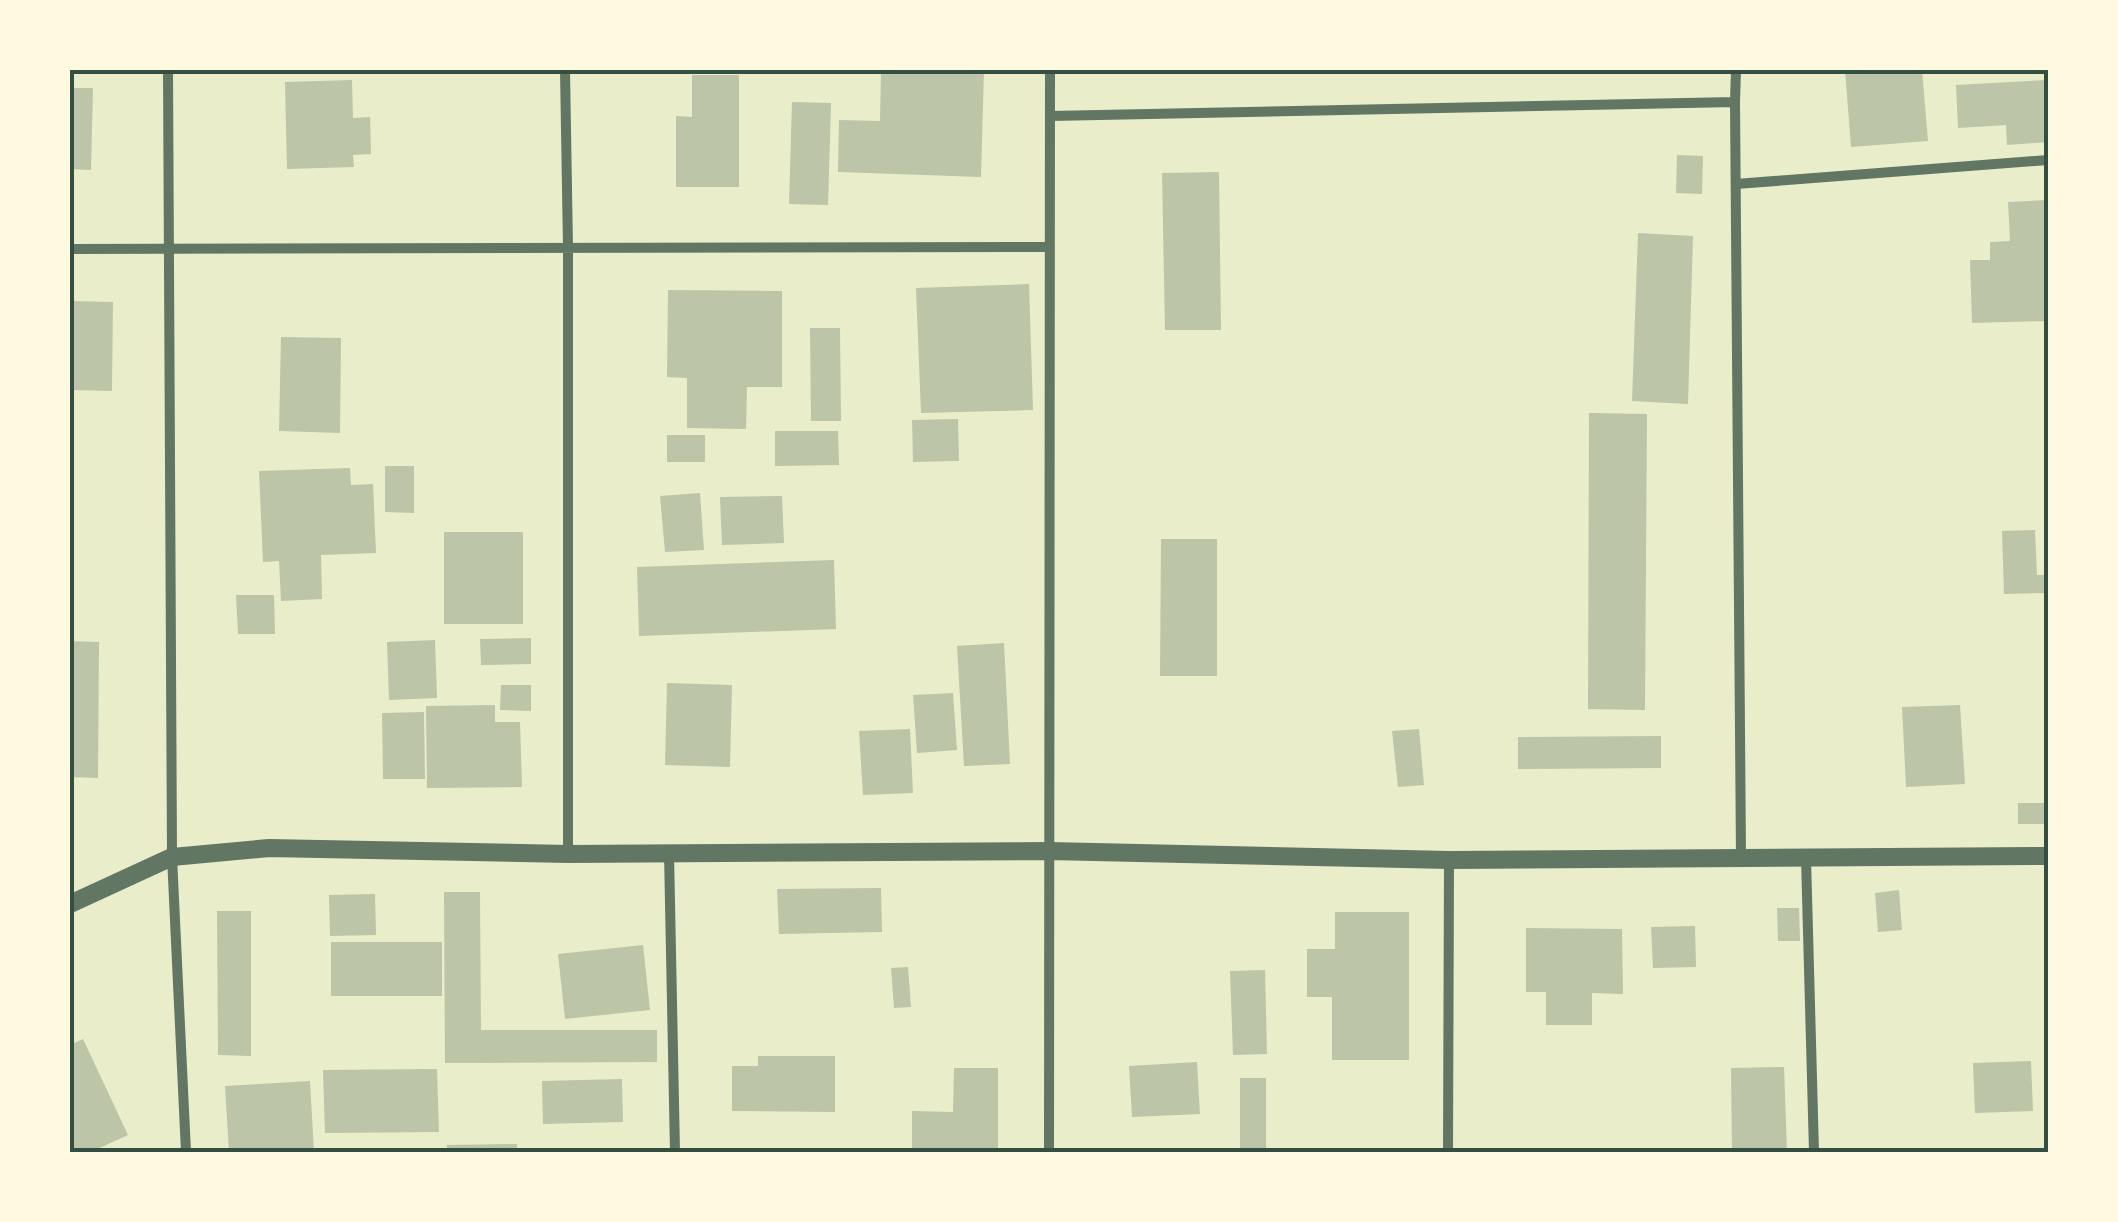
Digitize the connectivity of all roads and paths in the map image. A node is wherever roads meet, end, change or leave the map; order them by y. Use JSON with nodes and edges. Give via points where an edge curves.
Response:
{"nodes":[{"id":1,"x":168,"y":70,"type":"edge"},
{"id":2,"x":565,"y":70,"type":"edge"},
{"id":3,"x":1050,"y":70,"type":"edge"},
{"id":4,"x":1736,"y":70,"type":"edge"},
{"id":5,"x":1735,"y":102,"type":"junction"},
{"id":6,"x":1050,"y":116,"type":"junction"},
{"id":7,"x":2048,"y":160,"type":"edge"},
{"id":8,"x":1736,"y":184,"type":"junction"},
{"id":9,"x":1050,"y":247,"type":"junction"},
{"id":10,"x":568,"y":248,"type":"junction"},
{"id":11,"x":70,"y":249,"type":"edge"},
{"id":12,"x":170,"y":249,"type":"junction"},
{"id":13,"x":1049,"y":851,"type":"junction"},
{"id":14,"x":669,"y":852,"type":"junction"},
{"id":15,"x":568,"y":854,"type":"junction"},
{"id":16,"x":172,"y":856,"type":"junction"},
{"id":17,"x":2048,"y":856,"type":"edge"},
{"id":18,"x":1742,"y":858,"type":"junction"},
{"id":19,"x":1806,"y":858,"type":"junction"},
{"id":20,"x":1449,"y":860,"type":"junction"},
{"id":21,"x":70,"y":904,"type":"edge"},
{"id":22,"x":186,"y":1152,"type":"edge"},
{"id":23,"x":674,"y":1152,"type":"edge"},
{"id":24,"x":1049,"y":1152,"type":"edge"},
{"id":25,"x":1448,"y":1152,"type":"edge"},
{"id":26,"x":1814,"y":1152,"type":"edge"}],
"edges":[{"from":1,"to":12,"type":"street"},
{"from":2,"to":10,"type":"street"},
{"from":3,"to":6,"type":"street"},
{"from":4,"to":5,"type":"street"},
{"from":5,"to":6,"type":"street"},
{"from":5,"to":8,"type":"street"},
{"from":6,"to":9,"type":"street"},
{"from":7,"to":8,"type":"street"},
{"from":8,"to":18,"type":"street"},
{"from":9,"to":10,"type":"street"},
{"from":9,"to":13,"type":"street"},
{"from":10,"to":12,"type":"street"},
{"from":10,"to":15,"type":"street"},
{"from":11,"to":12,"type":"street"},
{"from":12,"to":16,"type":"street"},
{"from":13,"to":14,"type":"street"},
{"from":13,"to":20,"type":"street"},
{"from":13,"to":24,"type":"street"},
{"from":14,"to":15,"type":"street"},
{"from":14,"to":23,"type":"street"},
{"from":15,"to":16,"type":"street","via":[[268,848]]},
{"from":16,"to":21,"type":"street"},
{"from":16,"to":22,"type":"street"},
{"from":17,"to":19,"type":"street"},
{"from":18,"to":19,"type":"street"},
{"from":18,"to":20,"type":"street"},
{"from":19,"to":26,"type":"street"},
{"from":20,"to":25,"type":"street"}]}
